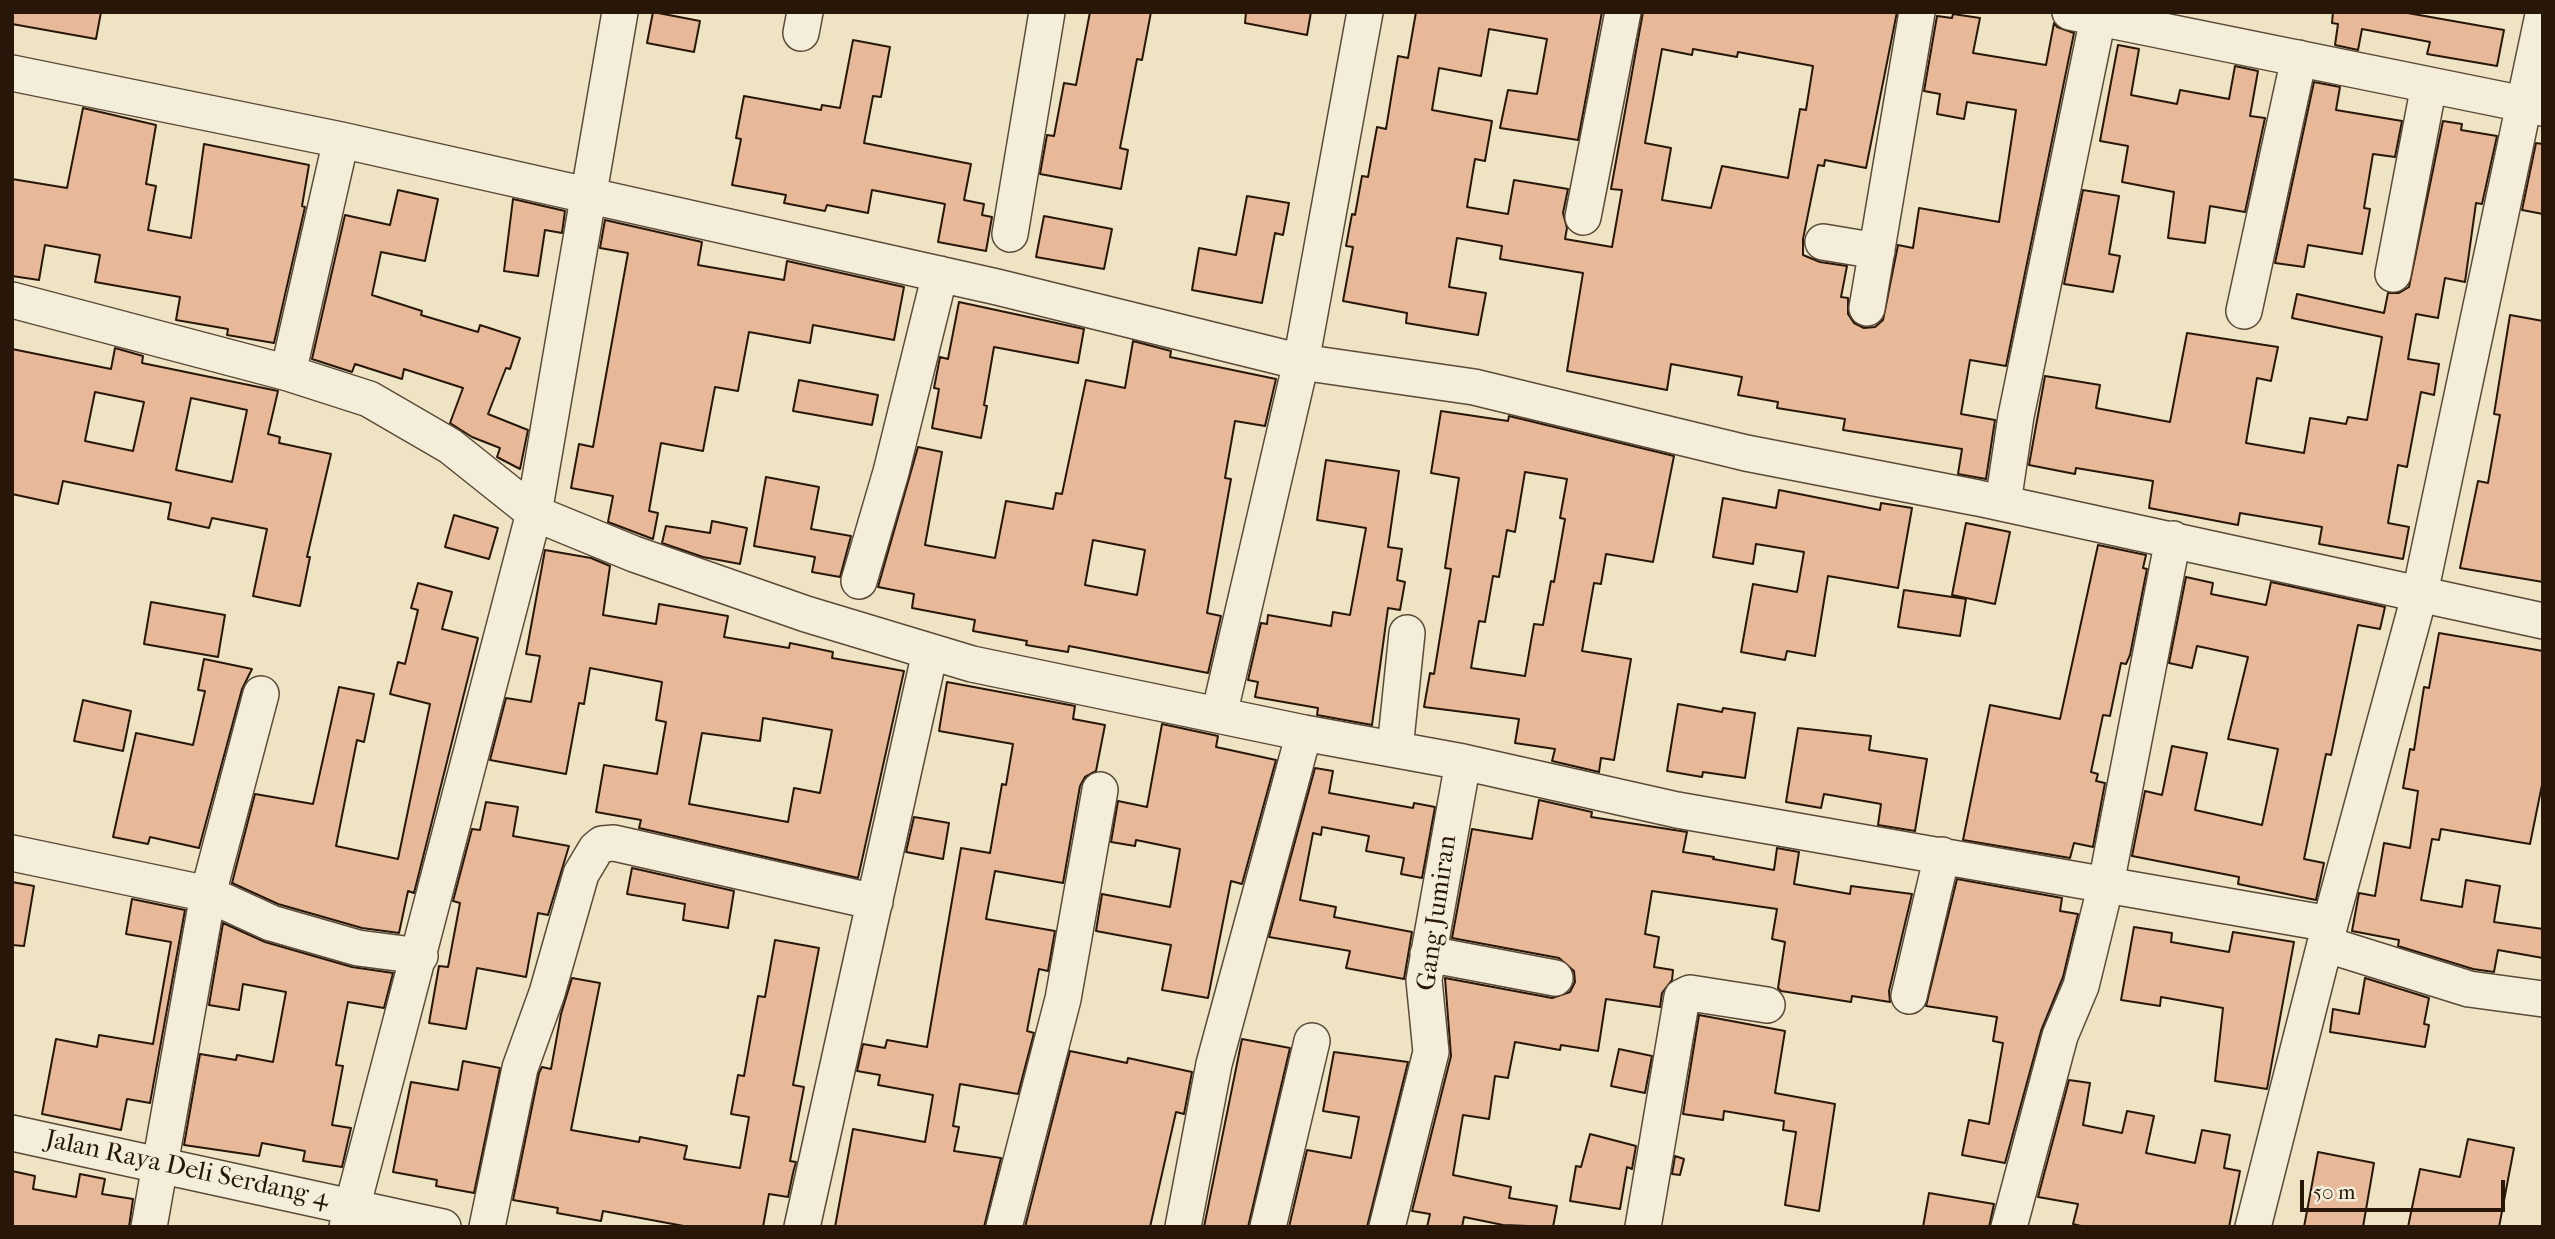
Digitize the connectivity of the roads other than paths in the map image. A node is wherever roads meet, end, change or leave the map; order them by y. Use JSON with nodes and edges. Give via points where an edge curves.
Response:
{"nodes":[{"id":1,"x":620,"y":12,"type":"edge"},
{"id":2,"x":1046,"y":12,"type":"edge"},
{"id":3,"x":1365,"y":12,"type":"edge"},
{"id":4,"x":1623,"y":12,"type":"edge"},
{"id":5,"x":1917,"y":12,"type":"edge"},
{"id":6,"x":2543,"y":15,"type":"edge"},
{"id":7,"x":2107,"y":16,"type":"edge"},
{"id":8,"x":2299,"y":58,"type":"junction"},
{"id":9,"x":12,"y":73,"type":"edge"},
{"id":10,"x":2429,"y":85,"type":"junction"},
{"id":11,"x":2534,"y":106,"type":"edge"},
{"id":12,"x":341,"y":140,"type":"junction"},
{"id":13,"x":590,"y":198,"type":"junction"},
{"id":14,"x":1583,"y":217,"type":"dead end"},
{"id":15,"x":1010,"y":234,"type":"dead end"},
{"id":16,"x":1823,"y":242,"type":"dead end"},
{"id":17,"x":1877,"y":251,"type":"junction"},
{"id":18,"x":940,"y":274,"type":"junction"},
{"id":19,"x":2393,"y":274,"type":"dead end"},
{"id":20,"x":12,"y":300,"type":"edge"},
{"id":21,"x":1867,"y":308,"type":"dead end"},
{"id":22,"x":2244,"y":311,"type":"dead end"},
{"id":23,"x":1301,"y":362,"type":"junction"},
{"id":24,"x":288,"y":373,"type":"junction"},
{"id":25,"x":2003,"y":503,"type":"junction"},
{"id":26,"x":534,"y":513,"type":"junction"},
{"id":27,"x":2173,"y":539,"type":"junction"},
{"id":28,"x":859,"y":581,"type":"dead end"},
{"id":29,"x":2420,"y":593,"type":"junction"},
{"id":30,"x":2543,"y":621,"type":"edge"},
{"id":31,"x":1407,"y":633,"type":"dead end"},
{"id":32,"x":930,"y":652,"type":"junction"},
{"id":33,"x":261,"y":694,"type":"dead end"},
{"id":34,"x":1219,"y":715,"type":"junction"},
{"id":35,"x":1304,"y":733,"type":"junction"},
{"id":36,"x":1395,"y":749,"type":"junction"},
{"id":37,"x":1463,"y":762,"type":"junction"},
{"id":38,"x":1100,"y":790,"type":"dead end"},
{"id":39,"x":12,"y":853,"type":"edge"},
{"id":40,"x":1942,"y":855,"type":"junction"},
{"id":41,"x":2106,"y":884,"type":"junction"},
{"id":42,"x":208,"y":894,"type":"junction"},
{"id":43,"x":874,"y":902,"type":"junction"},
{"id":44,"x":2327,"y":934,"type":"junction"},
{"id":45,"x":1428,"y":954,"type":"junction"},
{"id":46,"x":420,"y":956,"type":"junction"},
{"id":47,"x":1555,"y":978,"type":"dead end"},
{"id":48,"x":1909,"y":996,"type":"dead end"},
{"id":49,"x":2543,"y":999,"type":"edge"},
{"id":50,"x":1768,"y":1005,"type":"dead end"},
{"id":51,"x":1312,"y":1041,"type":"dead end"},
{"id":52,"x":12,"y":1133,"type":"edge"},
{"id":53,"x":160,"y":1165,"type":"junction"},
{"id":54,"x":350,"y":1217,"type":"edge"},
{"id":55,"x":149,"y":1227,"type":"edge"},
{"id":56,"x":443,"y":1227,"type":"edge"},
{"id":57,"x":487,"y":1227,"type":"edge"},
{"id":58,"x":802,"y":1227,"type":"edge"},
{"id":59,"x":1004,"y":1227,"type":"edge"},
{"id":60,"x":1183,"y":1227,"type":"edge"},
{"id":61,"x":1268,"y":1227,"type":"edge"},
{"id":62,"x":1387,"y":1227,"type":"edge"},
{"id":63,"x":1643,"y":1227,"type":"edge"},
{"id":64,"x":2009,"y":1227,"type":"edge"},
{"id":65,"x":2253,"y":1227,"type":"edge"}],
"edges":[{"from":1,"to":13,"type":"street"},
{"from":2,"to":15,"type":"street"},
{"from":3,"to":23,"type":"street"},
{"from":4,"to":14,"type":"street"},
{"from":5,"to":17,"type":"street"},
{"from":6,"to":11,"type":"street"},
{"from":7,"to":8,"type":"street"},
{"from":7,"to":25,"type":"street","via":[[2016,416]]},
{"from":8,"to":10,"type":"street"},
{"from":8,"to":22,"type":"street"},
{"from":9,"to":12,"type":"street"},
{"from":10,"to":11,"type":"street"},
{"from":10,"to":19,"type":"street"},
{"from":11,"to":29,"type":"street"},
{"from":12,"to":13,"type":"street"},
{"from":12,"to":24,"type":"street"},
{"from":13,"to":18,"type":"street"},
{"from":13,"to":26,"type":"street"},
{"from":16,"to":17,"type":"street"},
{"from":17,"to":21,"type":"street"},
{"from":18,"to":23,"type":"street"},
{"from":18,"to":28,"type":"street"},
{"from":20,"to":24,"type":"street"},
{"from":23,"to":25,"type":"street","via":[[1474,387],[1746,453]]},
{"from":23,"to":34,"type":"street"},
{"from":24,"to":26,"type":"street","via":[[369,399],[450,446]]},
{"from":25,"to":27,"type":"street"},
{"from":26,"to":32,"type":"street","via":[[634,554]]},
{"from":26,"to":46,"type":"street"},
{"from":27,"to":29,"type":"street"},
{"from":27,"to":41,"type":"street"},
{"from":29,"to":30,"type":"street"},
{"from":29,"to":44,"type":"street"},
{"from":31,"to":36,"type":"street"},
{"from":32,"to":34,"type":"street"},
{"from":32,"to":43,"type":"street"},
{"from":33,"to":42,"type":"street"},
{"from":34,"to":35,"type":"street"},
{"from":35,"to":36,"type":"street"},
{"from":35,"to":60,"type":"street","via":[[1214,1064]]},
{"from":36,"to":37,"type":"street"},
{"from":37,"to":40,"type":"street","via":[[1677,810]]},
{"from":37,"to":45,"type":"street","name":"Gang Jumiran"},
{"from":38,"to":59,"type":"street","via":[[1063,999]]},
{"from":39,"to":42,"type":"street"},
{"from":40,"to":41,"type":"street"},
{"from":40,"to":48,"type":"street"},
{"from":41,"to":44,"type":"street"},
{"from":41,"to":64,"type":"street","via":[[2081,986],[2060,1035]]},
{"from":42,"to":46,"type":"street","via":[[271,923],[358,948]]},
{"from":42,"to":53,"type":"street"},
{"from":43,"to":57,"type":"street","via":[[614,843],[596,849],[581,874],[520,1068]]},
{"from":43,"to":58,"type":"street"},
{"from":44,"to":49,"type":"street","via":[[2469,989]]},
{"from":44,"to":65,"type":"street"},
{"from":45,"to":47,"type":"street"},
{"from":45,"to":62,"type":"street","name":"Gang Jumiran","via":[[1424,980],[1431,1052]]},
{"from":46,"to":54,"type":"street"},
{"from":50,"to":63,"type":"street","via":[[1690,993],[1682,997]]},
{"from":51,"to":61,"type":"street"},
{"from":52,"to":53,"type":"street","name":"Jalan Raya Deli Serdang 4"},
{"from":53,"to":54,"type":"street","name":"Jalan Raya Deli Serdang 4"},
{"from":53,"to":55,"type":"street"},
{"from":54,"to":56,"type":"street","name":"Jalan Raya Deli Serdang 4"}]}
